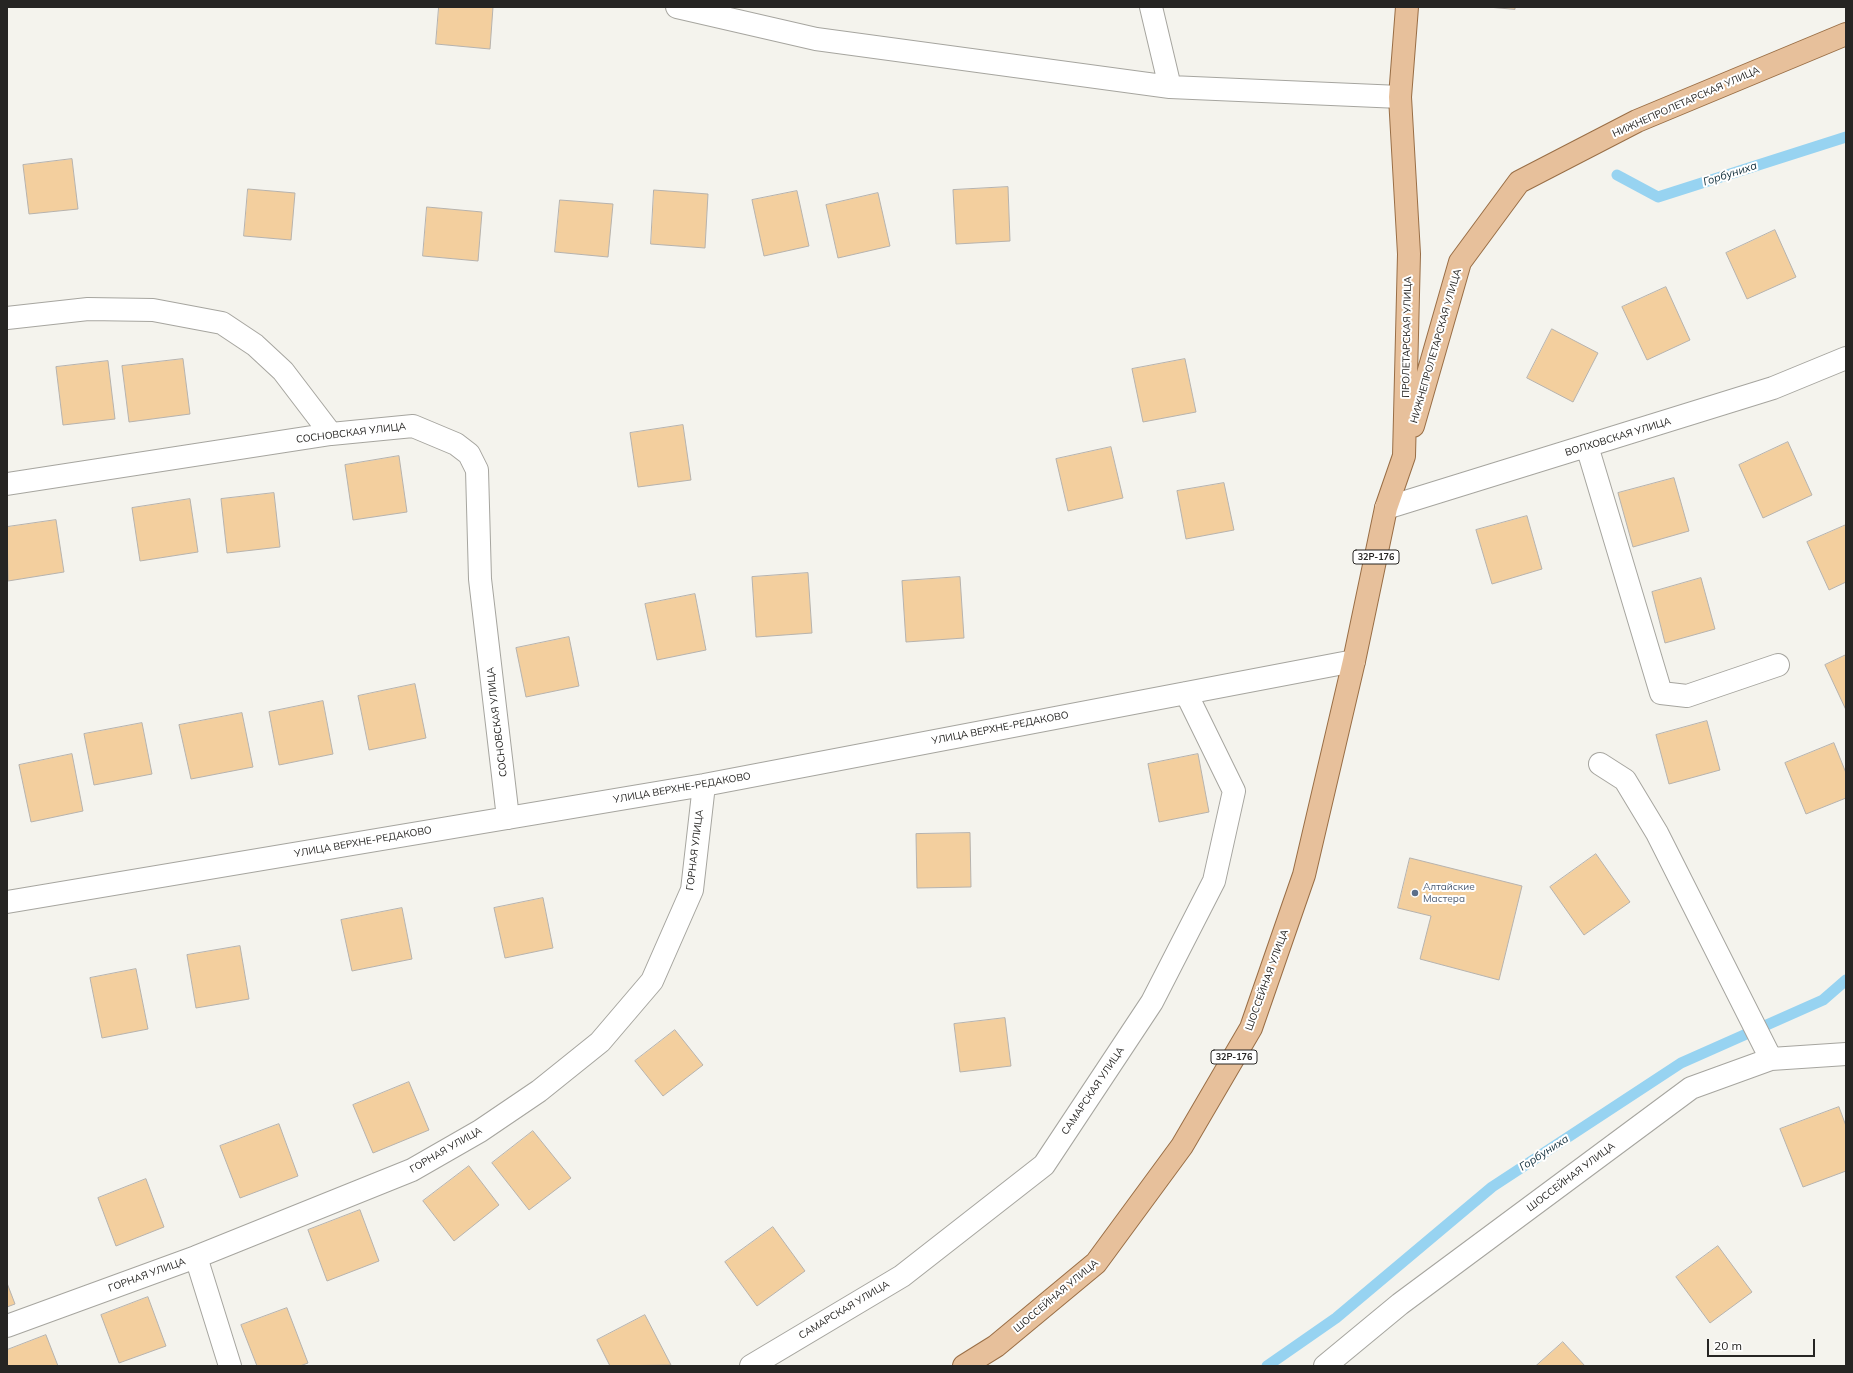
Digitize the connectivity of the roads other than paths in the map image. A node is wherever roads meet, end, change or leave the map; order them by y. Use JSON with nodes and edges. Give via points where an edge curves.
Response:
{"nodes":[{"id":1,"x":677,"y":7,"type":"edge"},
{"id":2,"x":1151,"y":7,"type":"edge"},
{"id":3,"x":1407,"y":7,"type":"edge"},
{"id":4,"x":1846,"y":34,"type":"edge"},
{"id":5,"x":1170,"y":87,"type":"junction"},
{"id":6,"x":1400,"y":97,"type":"junction"},
{"id":7,"x":7,"y":318,"type":"edge"},
{"id":8,"x":1846,"y":358,"type":"edge"},
{"id":9,"x":331,"y":434,"type":"junction"},
{"id":10,"x":1587,"y":446,"type":"junction"},
{"id":11,"x":1404,"y":456,"type":"junction"},
{"id":12,"x":7,"y":484,"type":"edge"},
{"id":13,"x":1386,"y":508,"type":"junction"},
{"id":14,"x":1354,"y":660,"type":"junction"},
{"id":15,"x":1778,"y":664,"type":"dead end"},
{"id":16,"x":1186,"y":693,"type":"junction"},
{"id":17,"x":1600,"y":764,"type":"dead end"},
{"id":18,"x":704,"y":785,"type":"junction"},
{"id":19,"x":508,"y":818,"type":"junction"},
{"id":20,"x":7,"y":902,"type":"edge"},
{"id":21,"x":1846,"y":1054,"type":"edge"},
{"id":22,"x":1771,"y":1059,"type":"junction"},
{"id":23,"x":196,"y":1257,"type":"junction"},
{"id":24,"x":7,"y":1326,"type":"edge"},
{"id":25,"x":230,"y":1366,"type":"edge"},
{"id":26,"x":751,"y":1366,"type":"edge"},
{"id":27,"x":964,"y":1366,"type":"edge"},
{"id":28,"x":1325,"y":1366,"type":"edge"}],
"edges":[{"from":1,"to":5,"type":"street","via":[[816,39]]},
{"from":2,"to":5,"type":"street"},
{"from":3,"to":6,"type":"main road","name":"ПРОЛЕТАРСКАЯ УЛИЦА"},
{"from":4,"to":11,"type":"main road","name":"НИЖНЕПРОЛЕТАРСКАЯ УЛИЦА","via":[[1637,121],[1518,182],[1460,262]]},
{"from":5,"to":6,"type":"street"},
{"from":6,"to":11,"type":"main road","name":"ПРОЛЕТАРСКАЯ УЛИЦА","via":[[1409,254]]},
{"from":7,"to":9,"type":"street","via":[[88,308],[153,310],[222,323],[255,345],[283,371]]},
{"from":8,"to":10,"type":"street","name":"ВОЛХОВСКАЯ УЛИЦА","via":[[1773,388]]},
{"from":9,"to":12,"type":"street","name":"СОСНОВСКАЯ УЛИЦА"},
{"from":9,"to":19,"type":"street","name":"СОСНОВСКАЯ УЛИЦА","via":[[413,426],[456,444],[469,454],[477,470],[480,579]]},
{"from":10,"to":13,"type":"street","name":"ВОЛХОВСКАЯ УЛИЦА"},
{"from":10,"to":15,"type":"street","via":[[1661,693],[1687,696]]},
{"from":11,"to":13,"type":"main road","name":"ПРОЛЕТАРСКАЯ УЛИЦА","number":"32Р-176"},
{"from":13,"to":14,"type":"main road","name":"ПРОЛЕТАРСКАЯ УЛИЦА","number":"32Р-176"},
{"from":14,"to":16,"type":"street","name":"УЛИЦА ВЕРХНЕ-РЕДАКОВО"},
{"from":14,"to":27,"type":"main road","name":"ШОССЕЙНАЯ УЛИЦА","number":"32Р-176","via":[[1304,875],[1251,1028],[1182,1146],[1096,1263],[996,1346]]},
{"from":16,"to":18,"type":"street","name":"УЛИЦА ВЕРХНЕ-РЕДАКОВО"},
{"from":16,"to":26,"type":"street","name":"САМАРСКАЯ УЛИЦА","via":[[1234,791],[1214,881],[1152,1002],[1044,1164],[902,1276]]},
{"from":17,"to":22,"type":"street","via":[[1625,780],[1657,833]]},
{"from":18,"to":19,"type":"street","name":"УЛИЦА ВЕРХНЕ-РЕДАКОВО"},
{"from":18,"to":23,"type":"street","name":"ГОРНАЯ УЛИЦА","via":[[692,890],[652,981],[600,1042],[539,1091],[480,1131],[412,1170]]},
{"from":19,"to":20,"type":"street","name":"УЛИЦА ВЕРХНЕ-РЕДАКОВО"},
{"from":21,"to":22,"type":"street","name":"ШОССЕЙНАЯ УЛИЦА"},
{"from":22,"to":28,"type":"street","name":"ШОССЕЙНАЯ УЛИЦА","via":[[1691,1088],[1400,1304]]},
{"from":23,"to":24,"type":"street","name":"ГОРНАЯ УЛИЦА"},
{"from":23,"to":25,"type":"street"}]}
